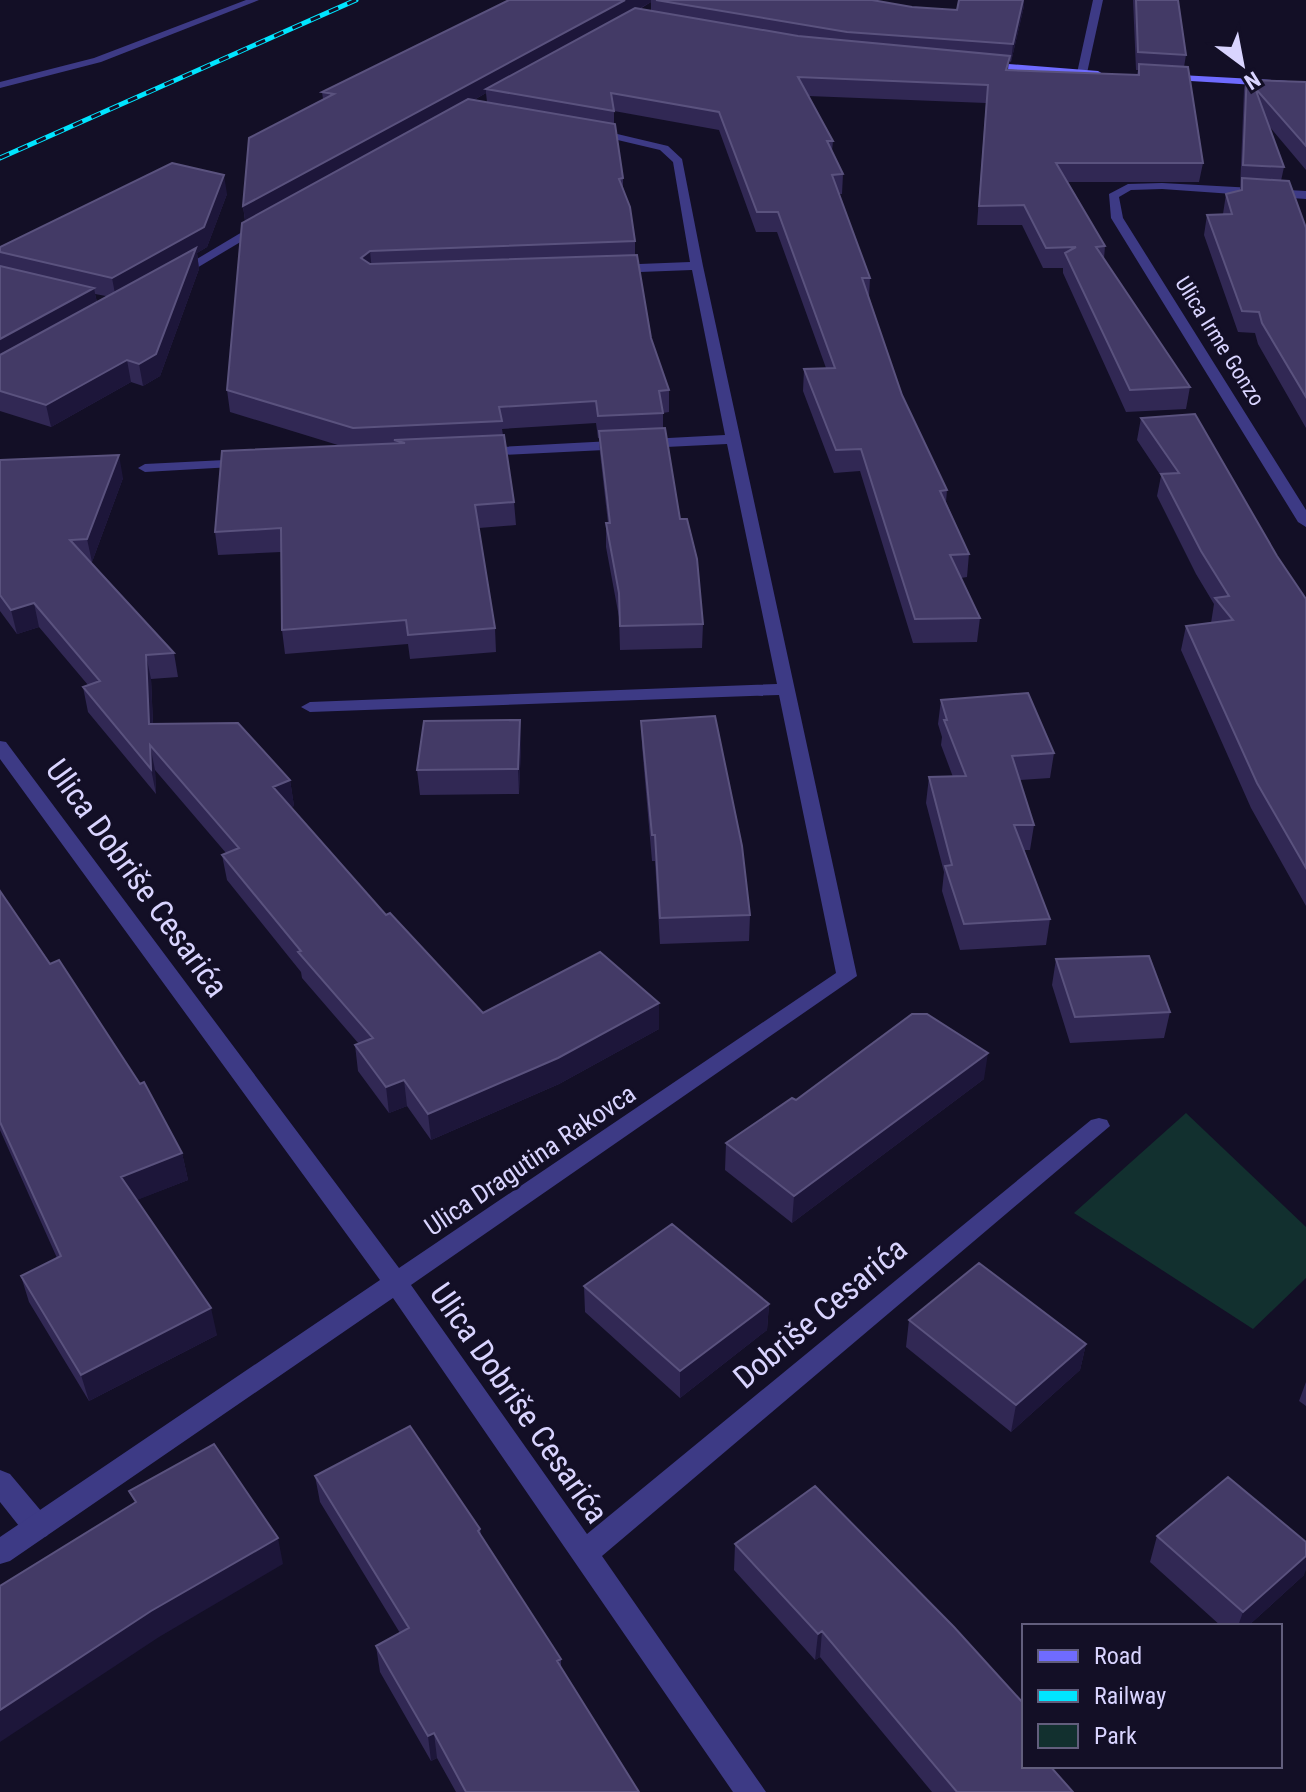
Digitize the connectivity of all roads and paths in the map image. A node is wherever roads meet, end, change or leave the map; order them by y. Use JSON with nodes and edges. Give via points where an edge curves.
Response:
{"nodes":[{"id":1,"x":254,"y":0,"type":"edge"},
{"id":2,"x":1098,"y":0,"type":"edge"},
{"id":3,"x":972,"y":65,"type":"edge"},
{"id":4,"x":1082,"y":73,"type":"junction"},
{"id":5,"x":1112,"y":74,"type":"edge"},
{"id":6,"x":1157,"y":77,"type":"edge"},
{"id":7,"x":0,"y":85,"type":"edge"},
{"id":8,"x":1306,"y":85,"type":"edge"},
{"id":9,"x":571,"y":127,"type":"edge"},
{"id":10,"x":1306,"y":195,"type":"edge"},
{"id":11,"x":273,"y":219,"type":"edge"},
{"id":12,"x":697,"y":266,"type":"junction"},
{"id":13,"x":604,"y":269,"type":"edge"},
{"id":14,"x":162,"y":283,"type":"edge"},
{"id":15,"x":736,"y":439,"type":"junction"},
{"id":16,"x":464,"y":452,"type":"edge"},
{"id":17,"x":257,"y":463,"type":"edge"},
{"id":18,"x":145,"y":468,"type":"dead end"},
{"id":19,"x":1306,"y":522,"type":"edge"},
{"id":20,"x":787,"y":689,"type":"junction"},
{"id":21,"x":310,"y":707,"type":"dead end"},
{"id":22,"x":0,"y":746,"type":"edge"},
{"id":23,"x":1099,"y":1126,"type":"dead end"},
{"id":24,"x":396,"y":1283,"type":"junction"},
{"id":25,"x":0,"y":1482,"type":"edge"},
{"id":26,"x":37,"y":1527,"type":"junction"},
{"id":27,"x":0,"y":1552,"type":"edge"},
{"id":28,"x":585,"y":1553,"type":"junction"},
{"id":29,"x":751,"y":1792,"type":"edge"}],
"edges":[{"from":1,"to":7,"type":"street","via":[[116,54]]},
{"from":2,"to":4,"type":"street"},
{"from":3,"to":4,"type":"street"},
{"from":4,"to":5,"type":"street"},
{"from":6,"to":8,"type":"street"},
{"from":9,"to":12,"type":"street","name":"Ulica Dragutina Rakovca","via":[[640,140],[664,148],[678,161]]},
{"from":10,"to":19,"type":"street","name":"Ulica Irme Gonzo","via":[[1128,187],[1113,196],[1117,218]]},
{"from":11,"to":14,"type":"street"},
{"from":12,"to":13,"type":"street"},
{"from":12,"to":15,"type":"street","name":"Ulica Dragutina Rakovca"},
{"from":15,"to":16,"type":"street"},
{"from":15,"to":20,"type":"street","name":"Ulica Dragutina Rakovca"},
{"from":17,"to":18,"type":"street"},
{"from":20,"to":21,"type":"street"},
{"from":20,"to":24,"type":"street","name":"Ulica Dragutina Rakovca","via":[[847,976]]},
{"from":22,"to":24,"type":"street","name":"Ulica Dobriše Cesarića"},
{"from":23,"to":28,"type":"street","name":"Dobriše Cesarića"},
{"from":24,"to":26,"type":"street","name":"Ulica Dragutina Rakovca"},
{"from":24,"to":28,"type":"street","name":"Ulica Dobriše Cesarića"},
{"from":25,"to":26,"type":"street"},
{"from":26,"to":27,"type":"street","name":"Ulica Dragutina Rakovca"},
{"from":28,"to":29,"type":"street","name":"Ulica Dobriše Cesarića"}]}
